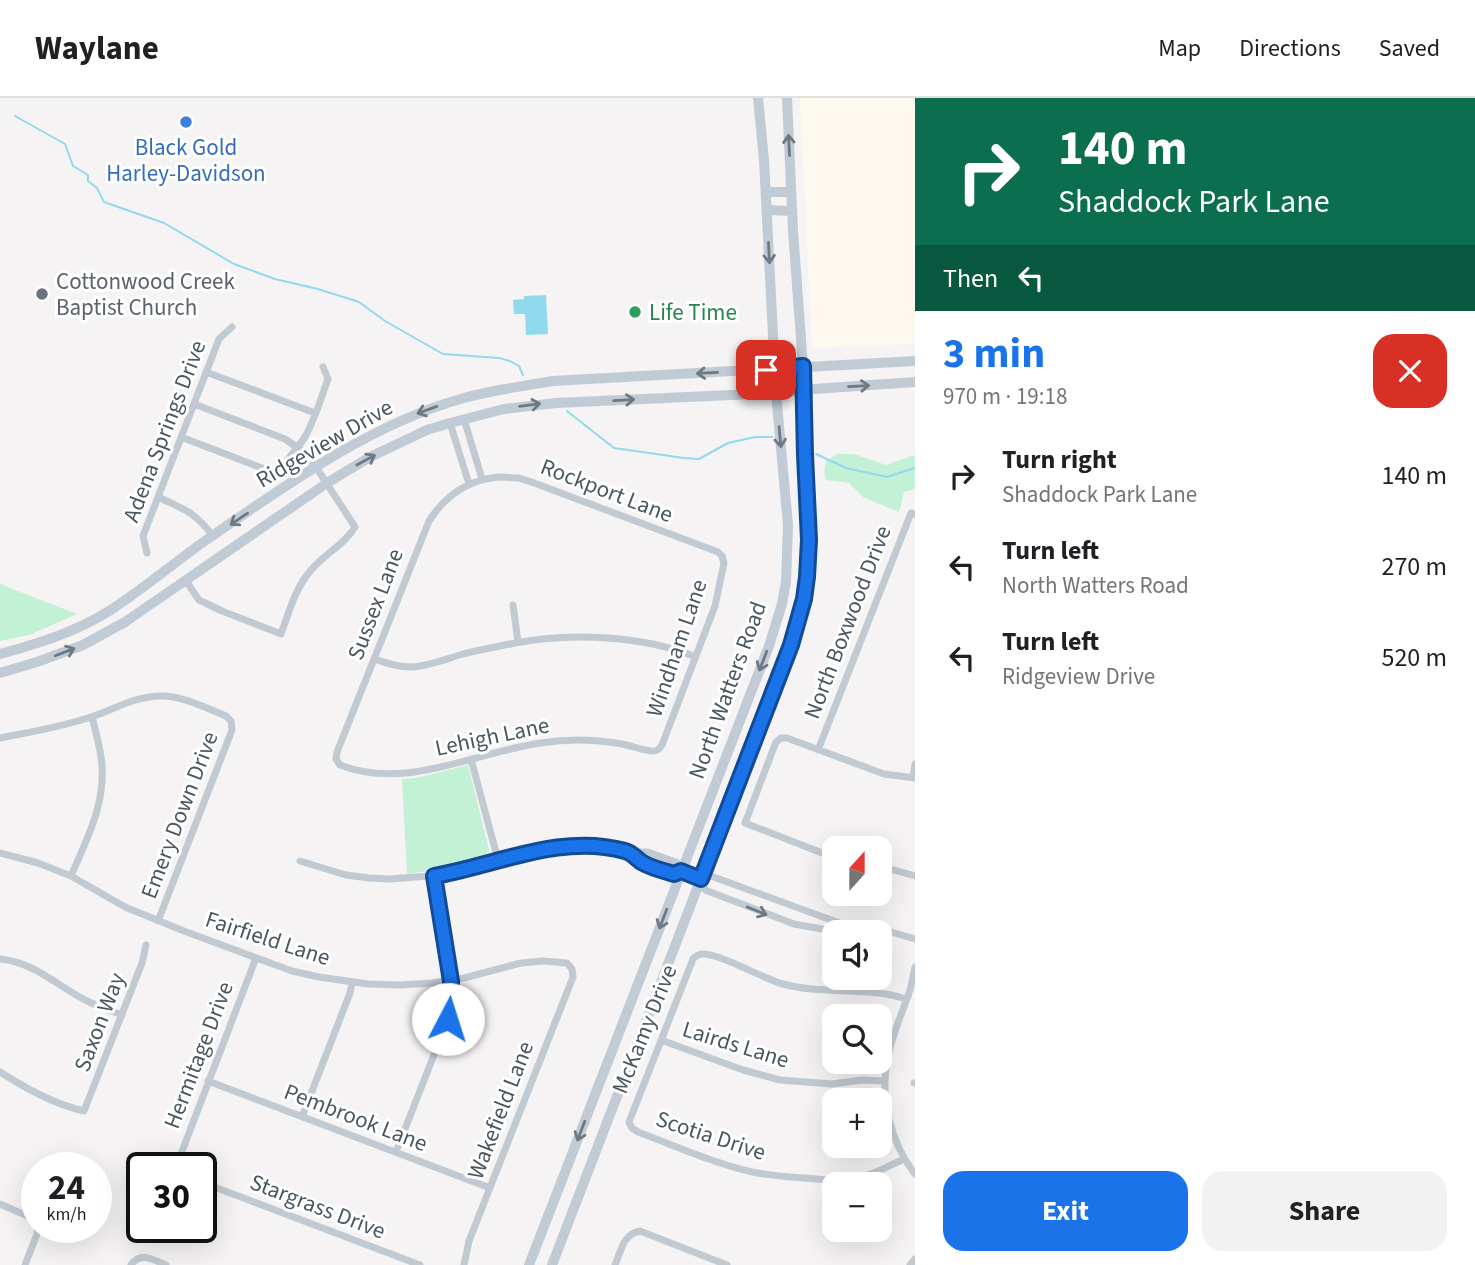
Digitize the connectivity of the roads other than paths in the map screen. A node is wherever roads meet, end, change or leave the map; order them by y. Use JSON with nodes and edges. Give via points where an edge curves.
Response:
{"nodes":[{"id":1,"x":758,"y":98,"type":"edge"},
{"id":2,"x":787,"y":98,"type":"edge"},
{"id":3,"x":766,"y":192,"type":"junction"},
{"id":4,"x":791,"y":192,"type":"junction"},
{"id":5,"x":767,"y":210,"type":"junction"},
{"id":6,"x":792,"y":211,"type":"junction"},
{"id":7,"x":232,"y":327,"type":"dead end"},
{"id":8,"x":915,"y":361,"type":"edge"},
{"id":9,"x":803,"y":366,"type":"junction"},
{"id":10,"x":323,"y":367,"type":"dead end"},
{"id":11,"x":775,"y":369,"type":"junction"},
{"id":12,"x":206,"y":372,"type":"junction"},
{"id":13,"x":553,"y":381,"type":"junction"},
{"id":14,"x":915,"y":382,"type":"edge"},
{"id":15,"x":803,"y":390,"type":"junction"},
{"id":16,"x":776,"y":393,"type":"junction"},
{"id":17,"x":464,"y":398,"type":"junction"},
{"id":18,"x":556,"y":403,"type":"junction"},
{"id":19,"x":194,"y":404,"type":"junction"},
{"id":20,"x":315,"y":413,"type":"junction"},
{"id":21,"x":464,"y":419,"type":"junction"},
{"id":22,"x":450,"y":423,"type":"junction"},
{"id":23,"x":181,"y":438,"type":"junction"},
{"id":24,"x":297,"y":447,"type":"junction"},
{"id":25,"x":316,"y":467,"type":"junction"},
{"id":26,"x":475,"y":481,"type":"junction"},
{"id":27,"x":327,"y":483,"type":"junction"},
{"id":28,"x":158,"y":497,"type":"junction"},
{"id":29,"x":915,"y":514,"type":"edge"},
{"id":30,"x":213,"y":536,"type":"junction"},
{"id":31,"x":147,"y":552,"type":"dead end"},
{"id":32,"x":722,"y":556,"type":"joint"},
{"id":33,"x":186,"y":581,"type":"junction"},
{"id":34,"x":513,"y":605,"type":"dead end"},
{"id":35,"x":518,"y":642,"type":"junction"},
{"id":36,"x":0,"y":654,"type":"edge"},
{"id":37,"x":696,"y":657,"type":"junction"},
{"id":38,"x":374,"y":659,"type":"junction"},
{"id":39,"x":0,"y":673,"type":"edge"},
{"id":40,"x":92,"y":717,"type":"junction"},
{"id":41,"x":0,"y":738,"type":"edge"},
{"id":42,"x":658,"y":750,"type":"joint"},
{"id":43,"x":818,"y":750,"type":"junction"},
{"id":44,"x":471,"y":759,"type":"junction"},
{"id":45,"x":337,"y":761,"type":"joint"},
{"id":46,"x":915,"y":764,"type":"edge"},
{"id":47,"x":914,"y":778,"type":"edge"},
{"id":48,"x":629,"y":852,"type":"junction"},
{"id":49,"x":0,"y":853,"type":"edge"},
{"id":50,"x":822,"y":853,"type":"edge"},
{"id":51,"x":498,"y":860,"type":"junction"},
{"id":52,"x":299,"y":861,"type":"dead end"},
{"id":53,"x":892,"y":870,"type":"edge"},
{"id":54,"x":681,"y":871,"type":"junction"},
{"id":55,"x":71,"y":876,"type":"junction"},
{"id":56,"x":434,"y":876,"type":"junction"},
{"id":57,"x":915,"y":876,"type":"edge"},
{"id":58,"x":701,"y":879,"type":"junction"},
{"id":59,"x":831,"y":920,"type":"edge"},
{"id":60,"x":158,"y":921,"type":"junction"},
{"id":61,"x":822,"y":929,"type":"edge"},
{"id":62,"x":892,"y":932,"type":"edge"},
{"id":63,"x":915,"y":939,"type":"edge"},
{"id":64,"x":146,"y":945,"type":"dead end"},
{"id":65,"x":256,"y":958,"type":"junction"},
{"id":66,"x":0,"y":959,"type":"edge"},
{"id":67,"x":915,"y":967,"type":"edge"},
{"id":68,"x":572,"y":969,"type":"joint"},
{"id":69,"x":451,"y":981,"type":"junction"},
{"id":70,"x":352,"y":983,"type":"junction"},
{"id":71,"x":915,"y":984,"type":"edge"},
{"id":72,"x":908,"y":995,"type":"junction"},
{"id":73,"x":121,"y":1014,"type":"junction"},
{"id":74,"x":661,"y":1040,"type":"junction"},
{"id":75,"x":0,"y":1072,"type":"edge"},
{"id":76,"x":885,"y":1081,"type":"junction"},
{"id":77,"x":208,"y":1082,"type":"junction"},
{"id":78,"x":302,"y":1117,"type":"junction"},
{"id":79,"x":630,"y":1125,"type":"joint"},
{"id":80,"x":182,"y":1152,"type":"edge"},
{"id":81,"x":396,"y":1152,"type":"junction"},
{"id":82,"x":904,"y":1158,"type":"junction"},
{"id":83,"x":915,"y":1174,"type":"edge"},
{"id":84,"x":217,"y":1188,"type":"edge"},
{"id":85,"x":490,"y":1188,"type":"junction"},
{"id":86,"x":0,"y":1204,"type":"edge"},
{"id":87,"x":21,"y":1213,"type":"edge"},
{"id":88,"x":34,"y":1243,"type":"edge"},
{"id":89,"x":915,"y":1259,"type":"edge"},
{"id":90,"x":25,"y":1265,"type":"edge"},
{"id":91,"x":131,"y":1265,"type":"edge"},
{"id":92,"x":166,"y":1265,"type":"edge"},
{"id":93,"x":420,"y":1265,"type":"edge"},
{"id":94,"x":464,"y":1265,"type":"edge"},
{"id":95,"x":529,"y":1265,"type":"edge"},
{"id":96,"x":552,"y":1265,"type":"edge"},
{"id":97,"x":615,"y":1265,"type":"edge"},
{"id":98,"x":727,"y":1265,"type":"edge"},
{"id":99,"x":910,"y":1265,"type":"edge"}],
"edges":[{"from":1,"to":3,"type":"main road","name":"North Watters Road"},
{"from":4,"to":2,"type":"main road","name":"North Watters Road","one_way":true},
{"from":3,"to":4,"type":"main road"},
{"from":3,"to":5,"type":"main road","name":"North Watters Road"},
{"from":4,"to":6,"type":"main road","name":"North Watters Road"},
{"from":5,"to":6,"type":"main road"},
{"from":5,"to":11,"type":"main road","name":"North Watters Road","one_way":true},
{"from":6,"to":9,"type":"main road","name":"North Watters Road"},
{"from":7,"to":12,"type":"street","name":"Adena Springs Drive","via":[[219,339]]},
{"from":8,"to":9,"type":"main road","name":"Ridgeview Drive"},
{"from":9,"to":11,"type":"main road","name":"Ridgeview Drive"},
{"from":9,"to":15,"type":"main road","name":"North Watters Road"},
{"from":10,"to":20,"type":"street","via":[[328,379]]},
{"from":11,"to":13,"type":"main road","name":"Ridgeview Drive","one_way":true},
{"from":11,"to":16,"type":"main road","name":"North Watters Road"},
{"from":12,"to":19,"type":"street","name":"Adena Springs Drive"},
{"from":12,"to":20,"type":"street"},
{"from":13,"to":17,"type":"main road","name":"Ridgeview Drive"},
{"from":13,"to":18,"type":"main road"},
{"from":15,"to":14,"type":"main road","name":"Ridgeview Drive","one_way":true},
{"from":15,"to":16,"type":"main road","name":"Ridgeview Drive"},
{"from":15,"to":58,"type":"main road","name":"North Watters Road","via":[[809,540],[804,599],[791,645]]},
{"from":18,"to":16,"type":"main road","name":"Ridgeview Drive","one_way":true},
{"from":16,"to":54,"type":"main road","name":"North Watters Road","one_way":true,"via":[[788,525],[782,604]]},
{"from":17,"to":22,"type":"main road","via":[[450,412]]},
{"from":17,"to":25,"type":"main road","name":"Ridgeview Drive","one_way":true,"via":[[391,424]]},
{"from":21,"to":18,"type":"main road","name":"Ridgeview Drive","one_way":true},
{"from":19,"to":23,"type":"street","name":"Adena Springs Drive"},
{"from":19,"to":24,"type":"street"},
{"from":20,"to":24,"type":"street"},
{"from":21,"to":22,"type":"main road","name":"Ridgeview Drive"},
{"from":21,"to":26,"type":"street"},
{"from":22,"to":26,"type":"street"},
{"from":27,"to":22,"type":"main road","name":"Ridgeview Drive","one_way":true,"via":[[370,457]]},
{"from":23,"to":24,"type":"street","via":[[270,471],[282,469]]},
{"from":23,"to":28,"type":"street","name":"Adena Springs Drive"},
{"from":24,"to":25,"type":"street"},
{"from":25,"to":27,"type":"street"},
{"from":25,"to":30,"type":"main road","name":"Ridgeview Drive","one_way":true},
{"from":26,"to":32,"type":"street","name":"Rockport Lane","via":[[527,480]]},
{"from":26,"to":38,"type":"street","name":"Sussex Lane","via":[[444,500],[429,521]]},
{"from":27,"to":33,"type":"main road","name":"Ridgeview Drive"},
{"from":27,"to":33,"type":"street","via":[[355,527],[311,570],[281,634],[199,600]]},
{"from":28,"to":30,"type":"street","via":[[188,511]]},
{"from":28,"to":31,"type":"street","name":"Adena Springs Drive","via":[[143,536]]},
{"from":29,"to":43,"type":"street","name":"North Boxwood Drive","via":[[911,513]]},
{"from":30,"to":36,"type":"main road","name":"Ridgeview Drive","via":[[87,624]]},
{"from":32,"to":37,"type":"street","name":"Windham Lane","via":[[718,594]]},
{"from":39,"to":33,"type":"main road","name":"Ridgeview Drive","one_way":true,"via":[[83,645]]},
{"from":34,"to":35,"type":"street"},
{"from":35,"to":37,"type":"street","via":[[595,638]]},
{"from":35,"to":38,"type":"street","via":[[423,666]]},
{"from":37,"to":42,"type":"street","name":"Windham Lane"},
{"from":38,"to":45,"type":"street","name":"Sussex Lane"},
{"from":40,"to":41,"type":"street"},
{"from":40,"to":55,"type":"street","via":[[102,757],[101,796]]},
{"from":40,"to":60,"type":"street","name":"Emery Down Drive","via":[[134,700],[163,696],[193,703],[232,722]]},
{"from":42,"to":44,"type":"street","name":"Lehigh Lane","via":[[574,740],[537,743]]},
{"from":43,"to":47,"type":"street","via":[[884,774]]},
{"from":43,"to":50,"type":"street","via":[[780,738],[745,823]]},
{"from":44,"to":45,"type":"street","name":"Lehigh Lane","via":[[393,774],[343,766]]},
{"from":44,"to":51,"type":"street"},
{"from":46,"to":47,"type":"street"},
{"from":48,"to":51,"type":"street","via":[[562,846]]},
{"from":48,"to":54,"type":"street","via":[[642,863],[674,874]]},
{"from":48,"to":54,"type":"street","via":[[648,852],[678,863]]},
{"from":49,"to":55,"type":"street","name":"Fairfield Lane"},
{"from":51,"to":56,"type":"street"},
{"from":52,"to":56,"type":"street","via":[[369,878]]},
{"from":53,"to":57,"type":"street"},
{"from":54,"to":58,"type":"main road"},
{"from":54,"to":95,"type":"main road","name":"North Watters Road","one_way":true},
{"from":55,"to":60,"type":"street","name":"Fairfield Lane"},
{"from":56,"to":69,"type":"street"},
{"from":58,"to":59,"type":"street","via":[[711,876]]},
{"from":58,"to":61,"type":"street","one_way":true,"via":[[705,890],[794,925]]},
{"from":58,"to":96,"type":"main road","name":"North Watters Road"},
{"from":60,"to":65,"type":"street","name":"Fairfield Lane"},
{"from":62,"to":63,"type":"street"},
{"from":64,"to":73,"type":"street","name":"Saxon Way"},
{"from":65,"to":70,"type":"street","name":"Fairfield Lane"},
{"from":65,"to":77,"type":"street","name":"Hermitage Drive"},
{"from":66,"to":73,"type":"street","via":[[22,963],[86,1000]]},
{"from":67,"to":72,"type":"street"},
{"from":68,"to":69,"type":"street","name":"Fairfield Lane","via":[[566,963],[532,961]]},
{"from":68,"to":85,"type":"street","name":"Wakefield Lane","via":[[573,977]]},
{"from":69,"to":70,"type":"street","name":"Fairfield Lane"},
{"from":69,"to":81,"type":"street","via":[[448,1019]]},
{"from":70,"to":78,"type":"street"},
{"from":71,"to":72,"type":"street"},
{"from":72,"to":74,"type":"street","name":"McKamy Drive","via":[[783,984],[699,955],[693,959]]},
{"from":72,"to":76,"type":"street","via":[[890,1045]]},
{"from":73,"to":75,"type":"street","name":"Saxon Way","via":[[84,1111],[48,1099]]},
{"from":74,"to":76,"type":"street","name":"Lairds Lane","via":[[780,1080],[832,1084]]},
{"from":74,"to":79,"type":"street","name":"McKamy Drive"},
{"from":76,"to":82,"type":"street","via":[[889,1116]]},
{"from":77,"to":78,"type":"street","name":"Pembrook Lane"},
{"from":77,"to":80,"type":"street","name":"Hermitage Drive"},
{"from":78,"to":81,"type":"street","name":"Pembrook Lane"},
{"from":79,"to":82,"type":"street","name":"Scotia Drive","via":[[715,1161],[768,1174],[854,1180]]},
{"from":81,"to":85,"type":"street","name":"Pembrook Lane"},
{"from":82,"to":83,"type":"street"},
{"from":84,"to":93,"type":"street","name":"Stargrass Drive"},
{"from":85,"to":94,"type":"street","name":"Wakefield Lane"},
{"from":86,"to":87,"type":"street"},
{"from":88,"to":90,"type":"street"},
{"from":89,"to":99,"type":"street"},
{"from":91,"to":92,"type":"street","via":[[137,1258]]},
{"from":97,"to":98,"type":"street","via":[[633,1232],[644,1232]]}]}
